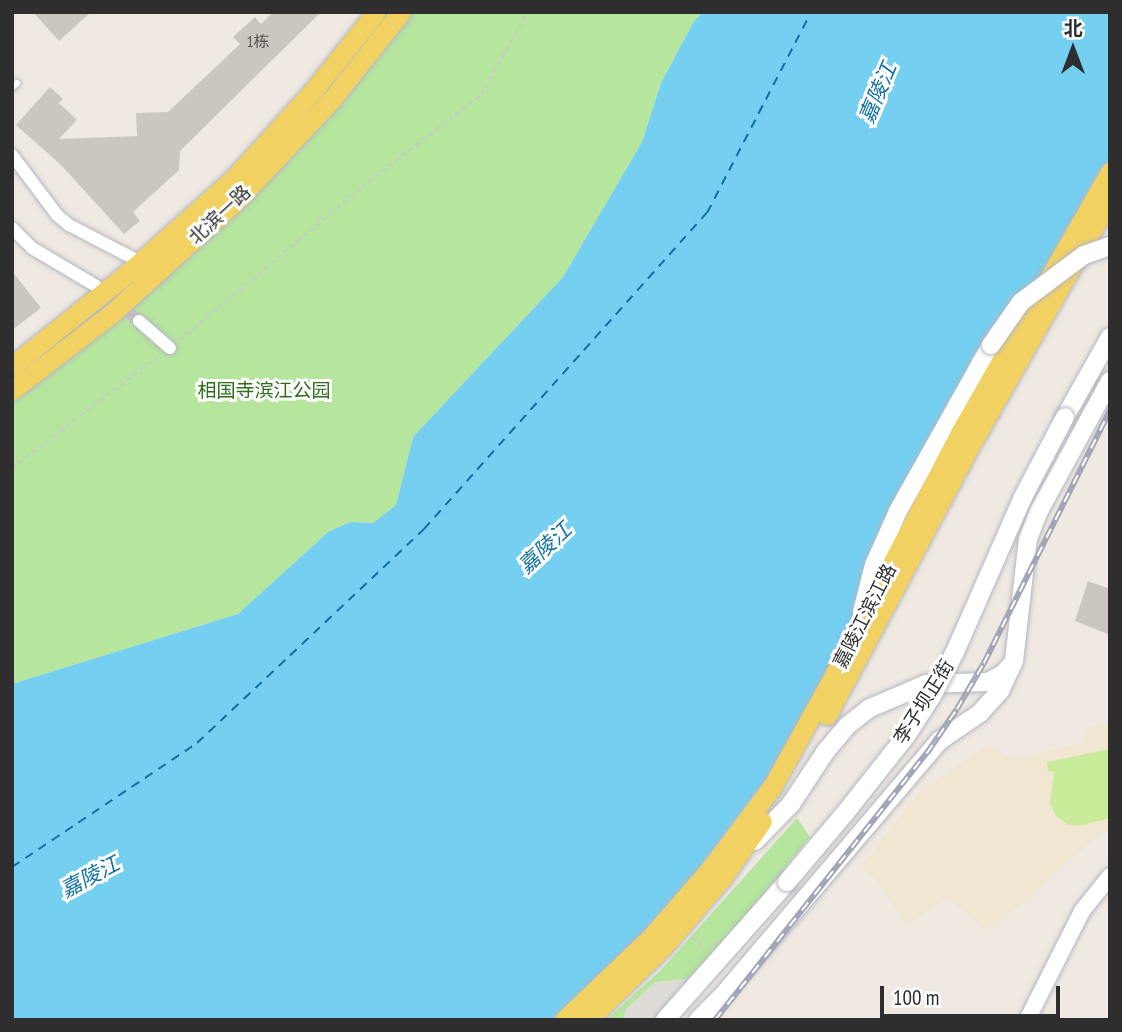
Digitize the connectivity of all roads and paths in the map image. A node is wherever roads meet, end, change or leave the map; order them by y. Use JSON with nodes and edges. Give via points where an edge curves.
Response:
{"nodes":[{"id":1,"x":376,"y":12,"type":"edge"},
{"id":2,"x":401,"y":12,"type":"edge"},
{"id":3,"x":528,"y":12,"type":"edge"},
{"id":4,"x":12,"y":155,"type":"edge"},
{"id":5,"x":1110,"y":172,"type":"edge"},
{"id":6,"x":1110,"y":199,"type":"edge"},
{"id":7,"x":12,"y":228,"type":"edge"},
{"id":8,"x":1110,"y":246,"type":"edge"},
{"id":9,"x":140,"y":262,"type":"junction"},
{"id":10,"x":96,"y":285,"type":"tunnel mouth"},
{"id":11,"x":139,"y":321,"type":"tunnel mouth"},
{"id":12,"x":1110,"y":337,"type":"edge"},
{"id":13,"x":170,"y":348,"type":"junction"},
{"id":14,"x":12,"y":366,"type":"edge"},
{"id":15,"x":1110,"y":381,"type":"edge"},
{"id":16,"x":12,"y":390,"type":"edge"},
{"id":17,"x":12,"y":468,"type":"edge"},
{"id":18,"x":857,"y":629,"type":"junction"},
{"id":19,"x":1014,"y":661,"type":"junction"},
{"id":20,"x":1110,"y":876,"type":"edge"},
{"id":21,"x":723,"y":877,"type":"junction"},
{"id":22,"x":680,"y":927,"type":"junction"},
{"id":23,"x":701,"y":956,"type":"dead end"},
{"id":24,"x":564,"y":1020,"type":"edge"},
{"id":25,"x":588,"y":1020,"type":"edge"},
{"id":26,"x":665,"y":1020,"type":"edge"},
{"id":27,"x":698,"y":1020,"type":"edge"},
{"id":28,"x":1027,"y":1020,"type":"edge"}],
"edges":[{"from":1,"to":9,"type":"main road","name":"北滨一路","via":[[232,180]]},
{"from":2,"to":16,"type":"main road","name":"北滨一路","via":[[332,99],[240,197],[111,314]]},
{"from":3,"to":13,"type":"path","via":[[481,95]]},
{"from":4,"to":9,"type":"street","via":[[57,215]]},
{"from":5,"to":18,"type":"main road","name":"嘉陵江滨江路","bridge":true,"via":[[961,431]]},
{"from":6,"to":21,"type":"main road","name":"嘉陵江滨江路","bridge":true,"via":[[968,451],[846,683],[779,796]]},
{"from":7,"to":10,"type":"street","via":[[32,248]]},
{"from":8,"to":18,"type":"main road","bridge":true,"via":[[1084,255],[1021,302],[991,345],[898,511],[874,565]]},
{"from":9,"to":14,"type":"main road","name":"北滨一路"},
{"from":11,"to":13,"type":"street"},
{"from":12,"to":26,"type":"main road","name":"李子坝正街","bridge":true,"via":[[1023,497],[932,696],[863,790]]},
{"from":13,"to":17,"type":"path"},
{"from":15,"to":19,"type":"main road","name":"李子坝正街","via":[[1028,539]]},
{"from":18,"to":24,"type":"main road","name":"嘉陵江滨江路","via":[[772,787],[719,858],[651,937]]},
{"from":19,"to":21,"type":"main road","via":[[988,682],[926,684],[870,708],[848,725],[791,804]]},
{"from":19,"to":27,"type":"main road","name":"李子坝正街","via":[[1000,691],[980,713],[939,741]]},
{"from":20,"to":28,"type":"street","via":[[1082,911]]},
{"from":21,"to":22,"type":"main road","name":"嘉陵江滨江路"},
{"from":22,"to":23,"type":"path","via":[[706,950]]},
{"from":22,"to":25,"type":"main road","name":"嘉陵江滨江路"}]}
